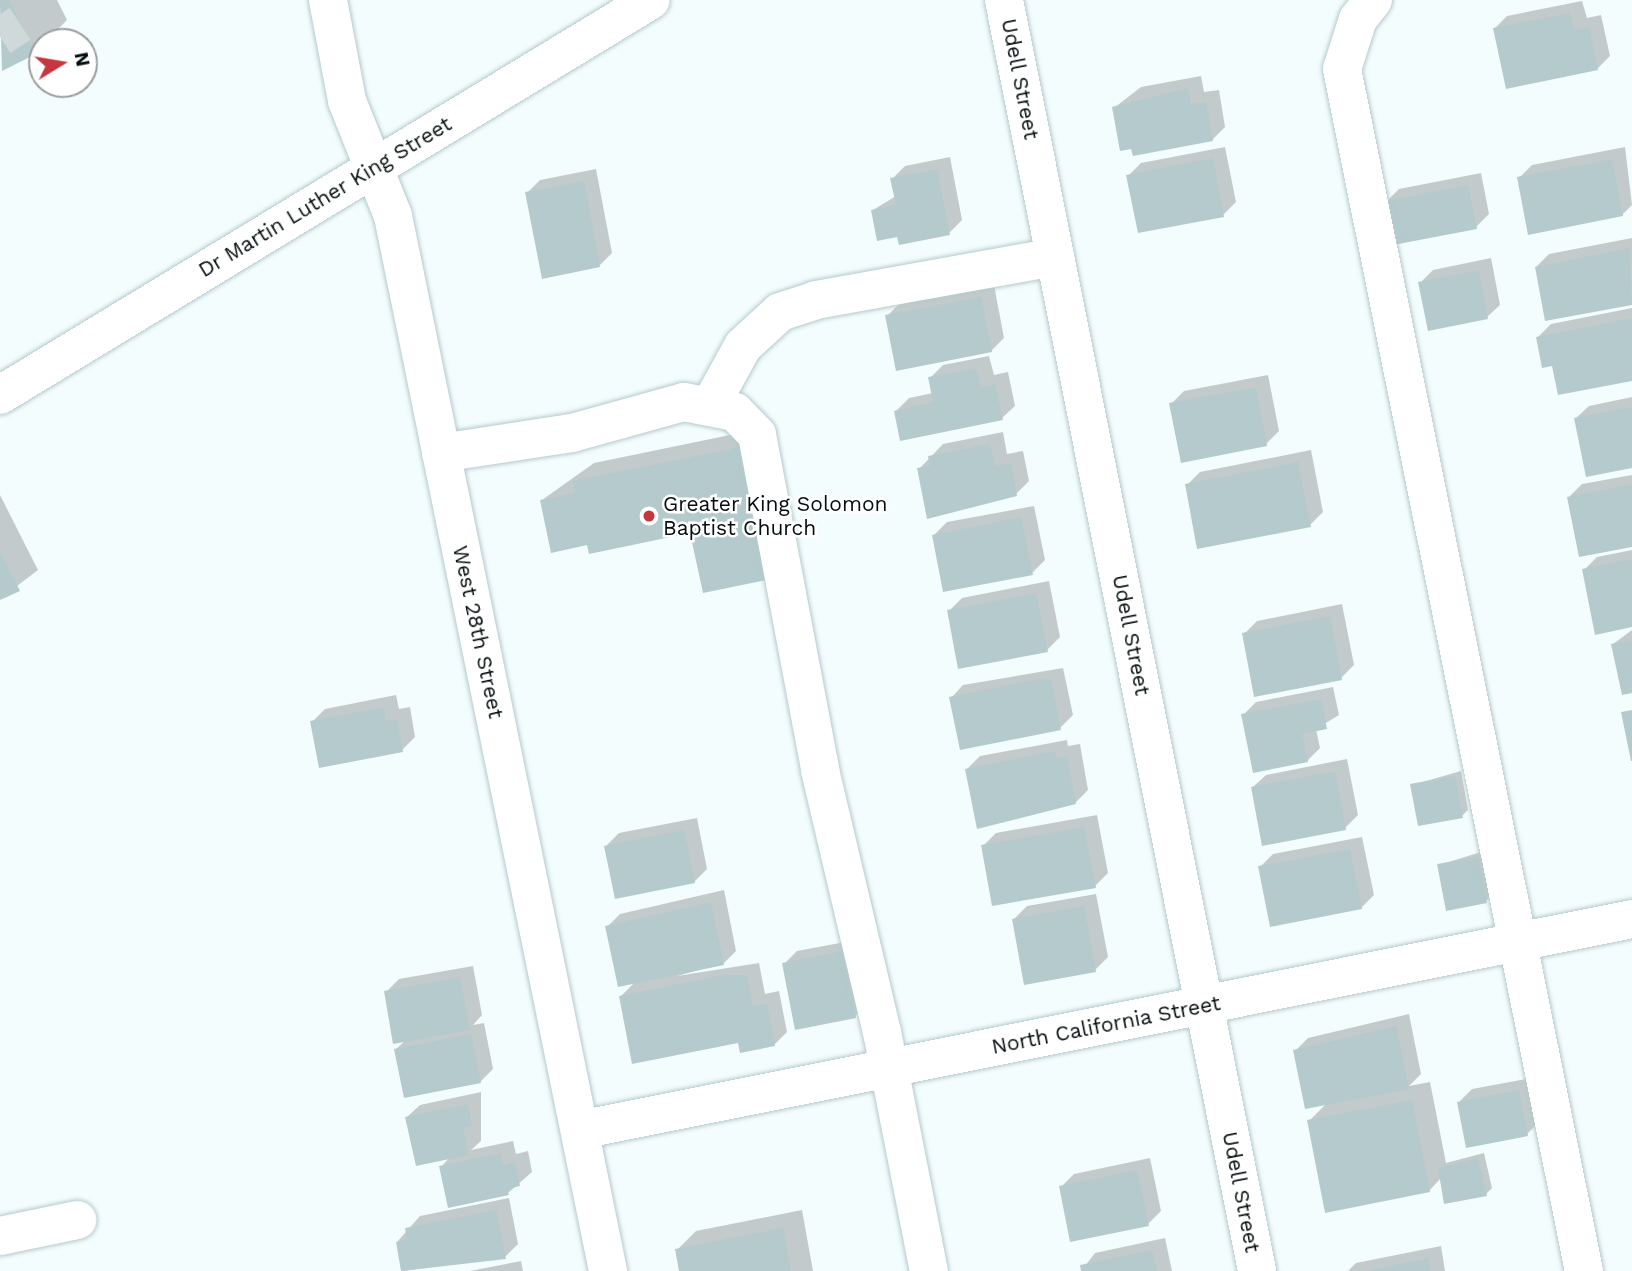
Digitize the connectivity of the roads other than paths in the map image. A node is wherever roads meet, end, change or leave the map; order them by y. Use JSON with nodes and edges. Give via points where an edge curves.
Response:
{"nodes":[{"id":1,"x":328,"y":0,"type":"edge"},
{"id":2,"x":651,"y":0,"type":"edge"},
{"id":3,"x":1004,"y":0,"type":"edge"},
{"id":4,"x":1373,"y":0,"type":"edge"},
{"id":5,"x":376,"y":167,"type":"junction"},
{"id":6,"x":1055,"y":257,"type":"junction"},
{"id":7,"x":0,"y":395,"type":"edge"},
{"id":8,"x":711,"y":404,"type":"junction"},
{"id":9,"x":441,"y":453,"type":"junction"},
{"id":10,"x":1632,"y":919,"type":"edge"},
{"id":11,"x":1514,"y":943,"type":"junction"},
{"id":12,"x":1204,"y":1005,"type":"junction"},
{"id":13,"x":890,"y":1068,"type":"junction"},
{"id":14,"x":580,"y":1130,"type":"junction"},
{"id":15,"x":77,"y":1220,"type":"dead end"},
{"id":16,"x":0,"y":1236,"type":"edge"},
{"id":17,"x":608,"y":1271,"type":"edge"},
{"id":18,"x":929,"y":1271,"type":"edge"},
{"id":19,"x":1257,"y":1271,"type":"edge"},
{"id":20,"x":1584,"y":1271,"type":"edge"}],
"edges":[{"from":1,"to":5,"type":"street","name":"West 28th Street","via":[[348,101]]},
{"from":2,"to":5,"type":"street","name":"Dr Martin Luther King Street"},
{"from":3,"to":6,"type":"street","name":"Udell Street"},
{"from":4,"to":11,"type":"street","via":[[1359,19],[1342,69]]},
{"from":5,"to":7,"type":"street","name":"Dr Martin Luther King Street"},
{"from":5,"to":9,"type":"street","name":"West 28th Street","via":[[393,216]]},
{"from":6,"to":8,"type":"street","via":[[816,300],[780,312],[743,346]]},
{"from":6,"to":12,"type":"street","name":"Udell Street"},
{"from":8,"to":9,"type":"street","via":[[684,402],[572,433]]},
{"from":8,"to":13,"type":"street","via":[[736,412],[757,435],[820,770]]},
{"from":9,"to":14,"type":"street","name":"West 28th Street"},
{"from":10,"to":11,"type":"street","name":"North California Street"},
{"from":11,"to":12,"type":"street","name":"North California Street"},
{"from":11,"to":20,"type":"street"},
{"from":12,"to":13,"type":"street","name":"North California Street"},
{"from":12,"to":19,"type":"street","name":"Udell Street"},
{"from":13,"to":14,"type":"street","name":"North California Street"},
{"from":13,"to":18,"type":"street"},
{"from":14,"to":17,"type":"street","name":"West 28th Street"},
{"from":15,"to":16,"type":"street"}]}
